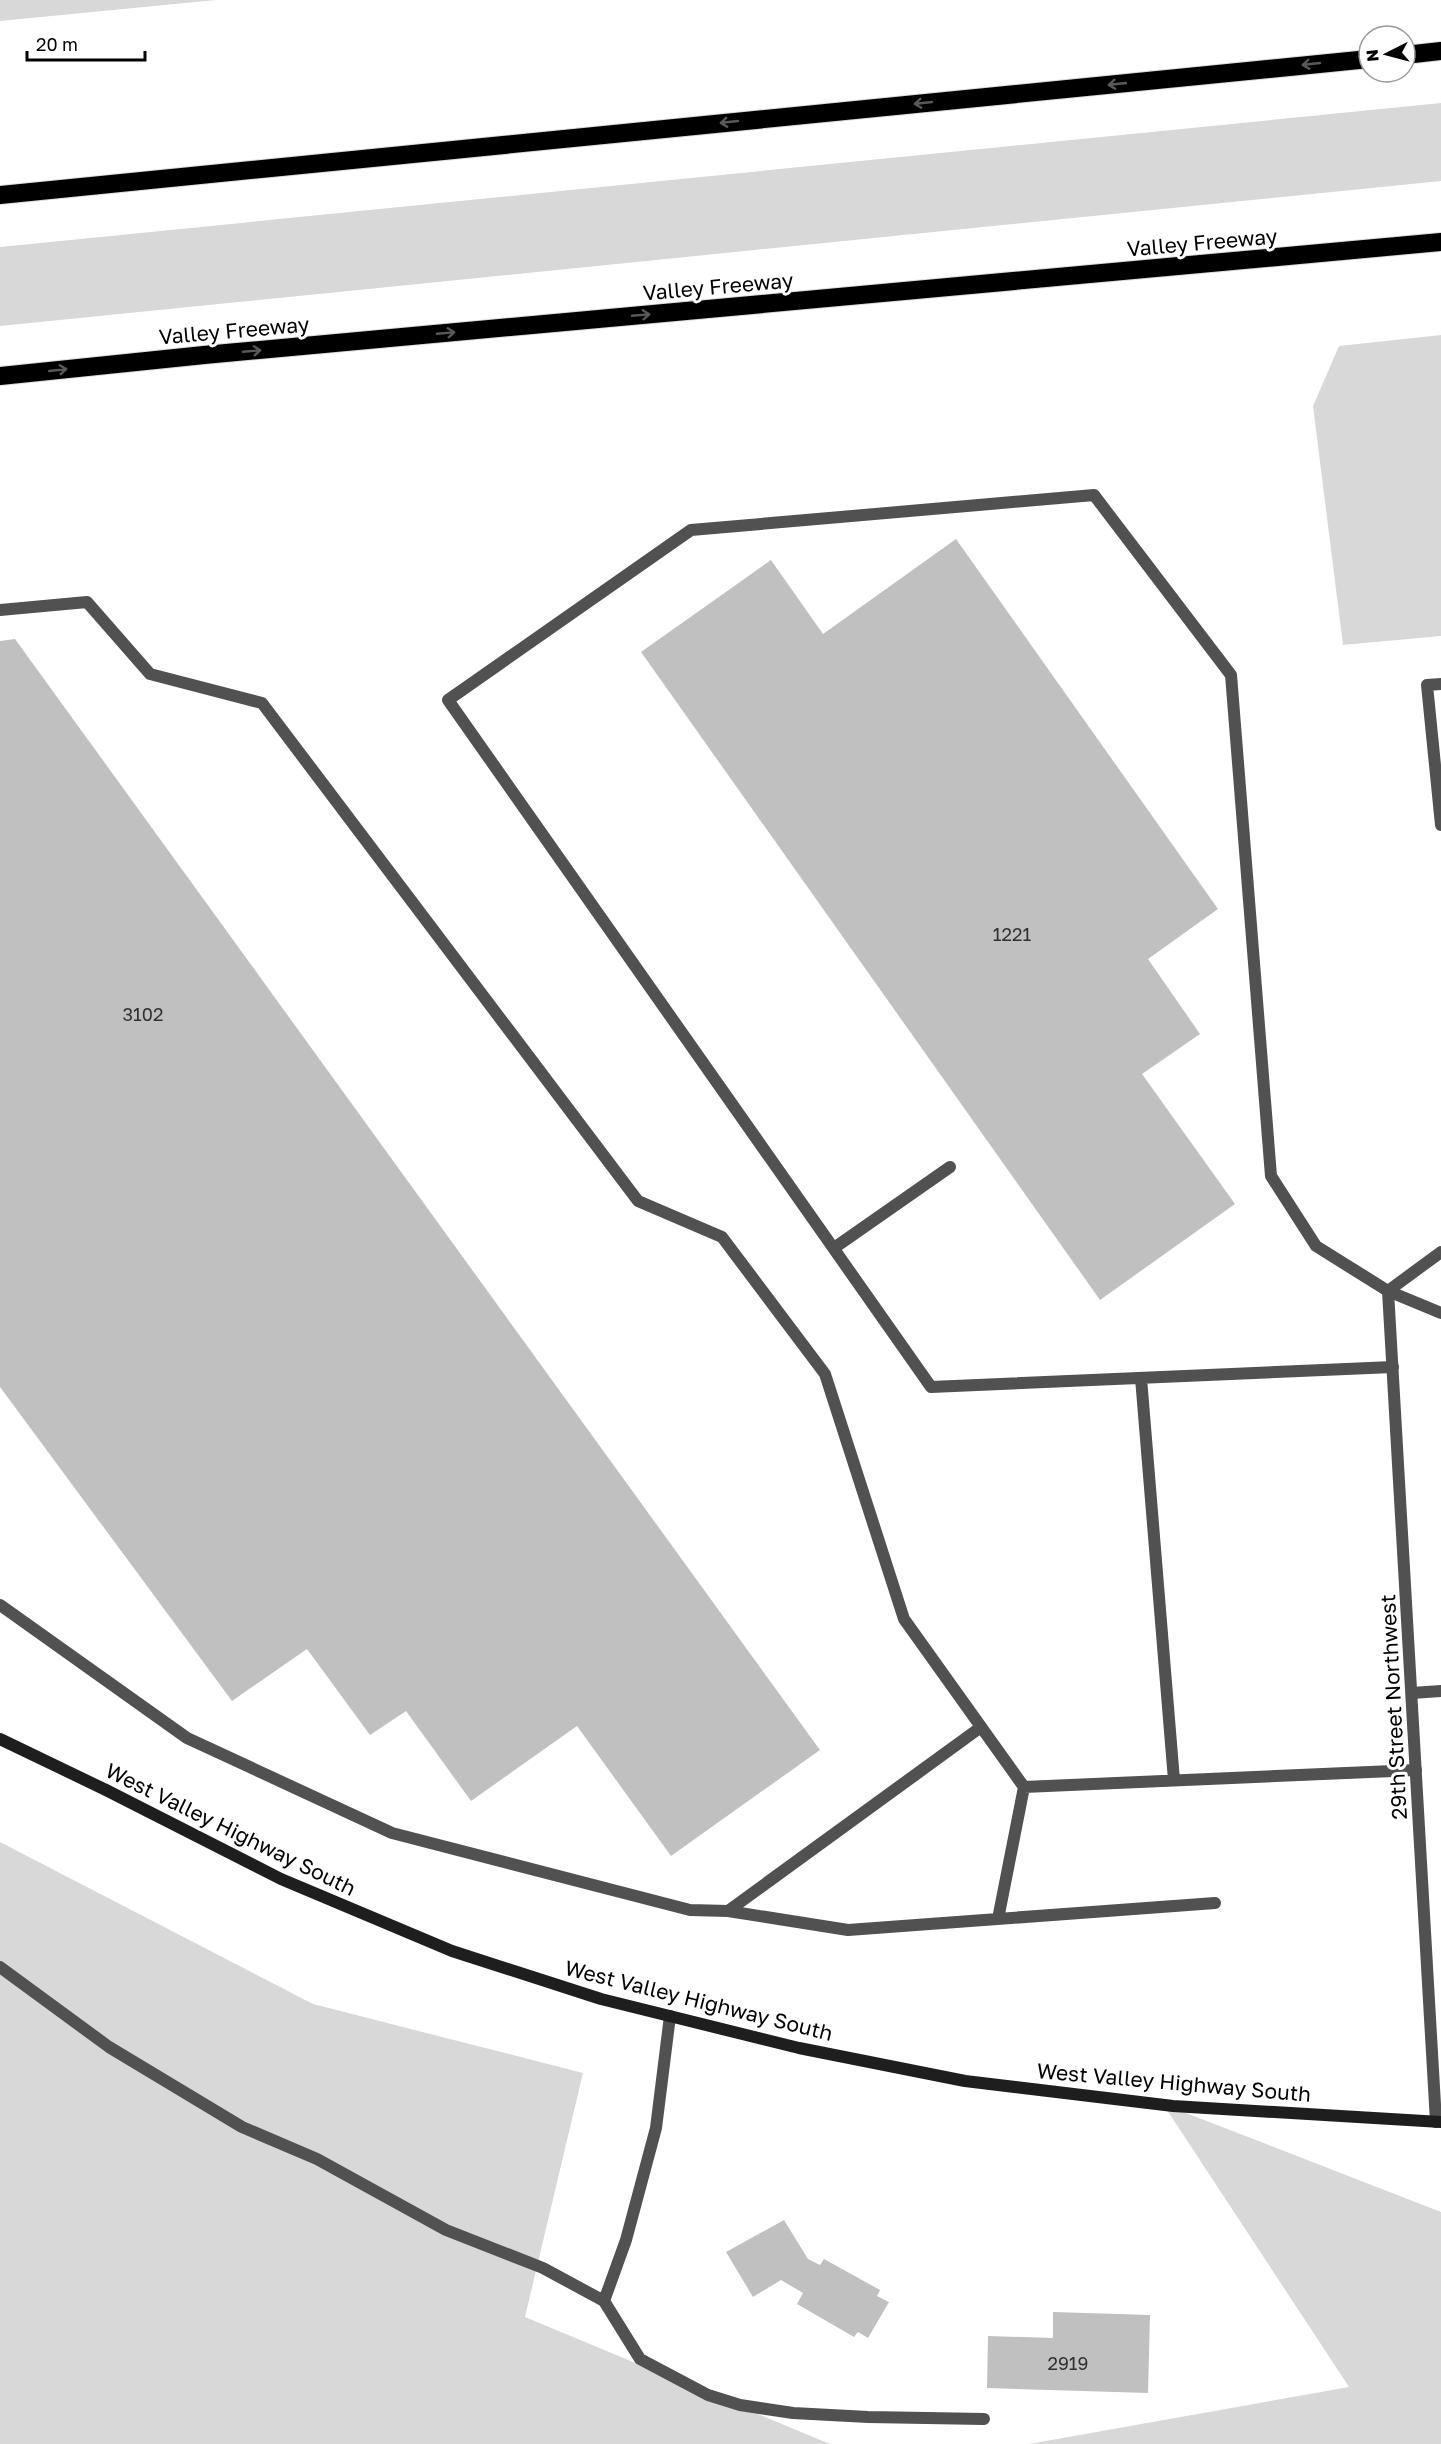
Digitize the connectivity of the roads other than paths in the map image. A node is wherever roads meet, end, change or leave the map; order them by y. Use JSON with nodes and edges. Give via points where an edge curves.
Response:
{"nodes":[{"id":1,"x":1441,"y":51,"type":"edge"},
{"id":2,"x":1417,"y":54,"type":"edge"},
{"id":3,"x":1357,"y":59,"type":"edge"},
{"id":4,"x":0,"y":195,"type":"edge"},
{"id":5,"x":1441,"y":242,"type":"edge"},
{"id":6,"x":0,"y":376,"type":"edge"},
{"id":7,"x":0,"y":610,"type":"edge"},
{"id":8,"x":1441,"y":684,"type":"edge"},
{"id":9,"x":1441,"y":825,"type":"edge"},
{"id":10,"x":950,"y":1167,"type":"dead end"},
{"id":11,"x":834,"y":1248,"type":"junction"},
{"id":12,"x":1441,"y":1252,"type":"edge"},
{"id":13,"x":1388,"y":1291,"type":"junction"},
{"id":14,"x":1441,"y":1313,"type":"edge"},
{"id":15,"x":1393,"y":1367,"type":"junction"},
{"id":16,"x":1141,"y":1378,"type":"junction"},
{"id":17,"x":0,"y":1605,"type":"edge"},
{"id":18,"x":1441,"y":1691,"type":"edge"},
{"id":19,"x":1412,"y":1693,"type":"junction"},
{"id":20,"x":981,"y":1727,"type":"junction"},
{"id":21,"x":0,"y":1739,"type":"edge"},
{"id":22,"x":1416,"y":1770,"type":"junction"},
{"id":23,"x":1174,"y":1780,"type":"junction"},
{"id":24,"x":1024,"y":1787,"type":"junction"},
{"id":25,"x":1215,"y":1903,"type":"dead end"},
{"id":26,"x":728,"y":1911,"type":"junction"},
{"id":27,"x":998,"y":1919,"type":"junction"},
{"id":28,"x":0,"y":1967,"type":"edge"},
{"id":29,"x":670,"y":2016,"type":"junction"},
{"id":30,"x":1439,"y":2122,"type":"edge"},
{"id":31,"x":604,"y":2301,"type":"junction"},
{"id":32,"x":984,"y":2419,"type":"dead end"}],
"edges":[{"from":1,"to":2,"type":"highway"},
{"from":3,"to":4,"type":"highway","one_way":true},
{"from":6,"to":5,"type":"highway","name":"Valley Freeway","one_way":true},
{"from":7,"to":20,"type":"street","via":[[87,602],[150,674],[262,703],[638,1201],[722,1237],[825,1374],[904,1619]]},
{"from":8,"to":9,"type":"street","via":[[1427,686]]},
{"from":10,"to":11,"type":"street"},
{"from":11,"to":13,"type":"street","via":[[448,700],[691,530],[1094,495],[1231,675],[1271,1176],[1316,1246]]},
{"from":11,"to":16,"type":"street","via":[[932,1387]]},
{"from":12,"to":13,"type":"street"},
{"from":13,"to":14,"type":"street"},
{"from":13,"to":15,"type":"street","name":"29th Street Northwest"},
{"from":15,"to":16,"type":"street"},
{"from":15,"to":19,"type":"street","name":"29th Street Northwest"},
{"from":16,"to":23,"type":"street"},
{"from":17,"to":26,"type":"street","via":[[187,1738],[392,1833],[690,1910]]},
{"from":18,"to":19,"type":"street"},
{"from":19,"to":22,"type":"street","name":"29th Street Northwest"},
{"from":20,"to":24,"type":"street"},
{"from":20,"to":26,"type":"street"},
{"from":21,"to":29,"type":"main road","name":"West Valley Highway South","via":[[282,1880],[452,1951],[601,1999]]},
{"from":22,"to":23,"type":"street"},
{"from":22,"to":30,"type":"street","name":"29th Street Northwest"},
{"from":23,"to":24,"type":"street"},
{"from":24,"to":27,"type":"street"},
{"from":25,"to":27,"type":"street"},
{"from":26,"to":27,"type":"street","via":[[848,1930]]},
{"from":28,"to":31,"type":"street","via":[[109,2047],[242,2127],[318,2159],[446,2230],[543,2268]]},
{"from":29,"to":30,"type":"main road","name":"West Valley Highway South","via":[[799,2048],[965,2081],[1173,2106]]},
{"from":29,"to":31,"type":"street","via":[[656,2128],[626,2240]]},
{"from":31,"to":32,"type":"street","via":[[640,2359],[708,2395],[740,2405],[793,2413]]}]}
